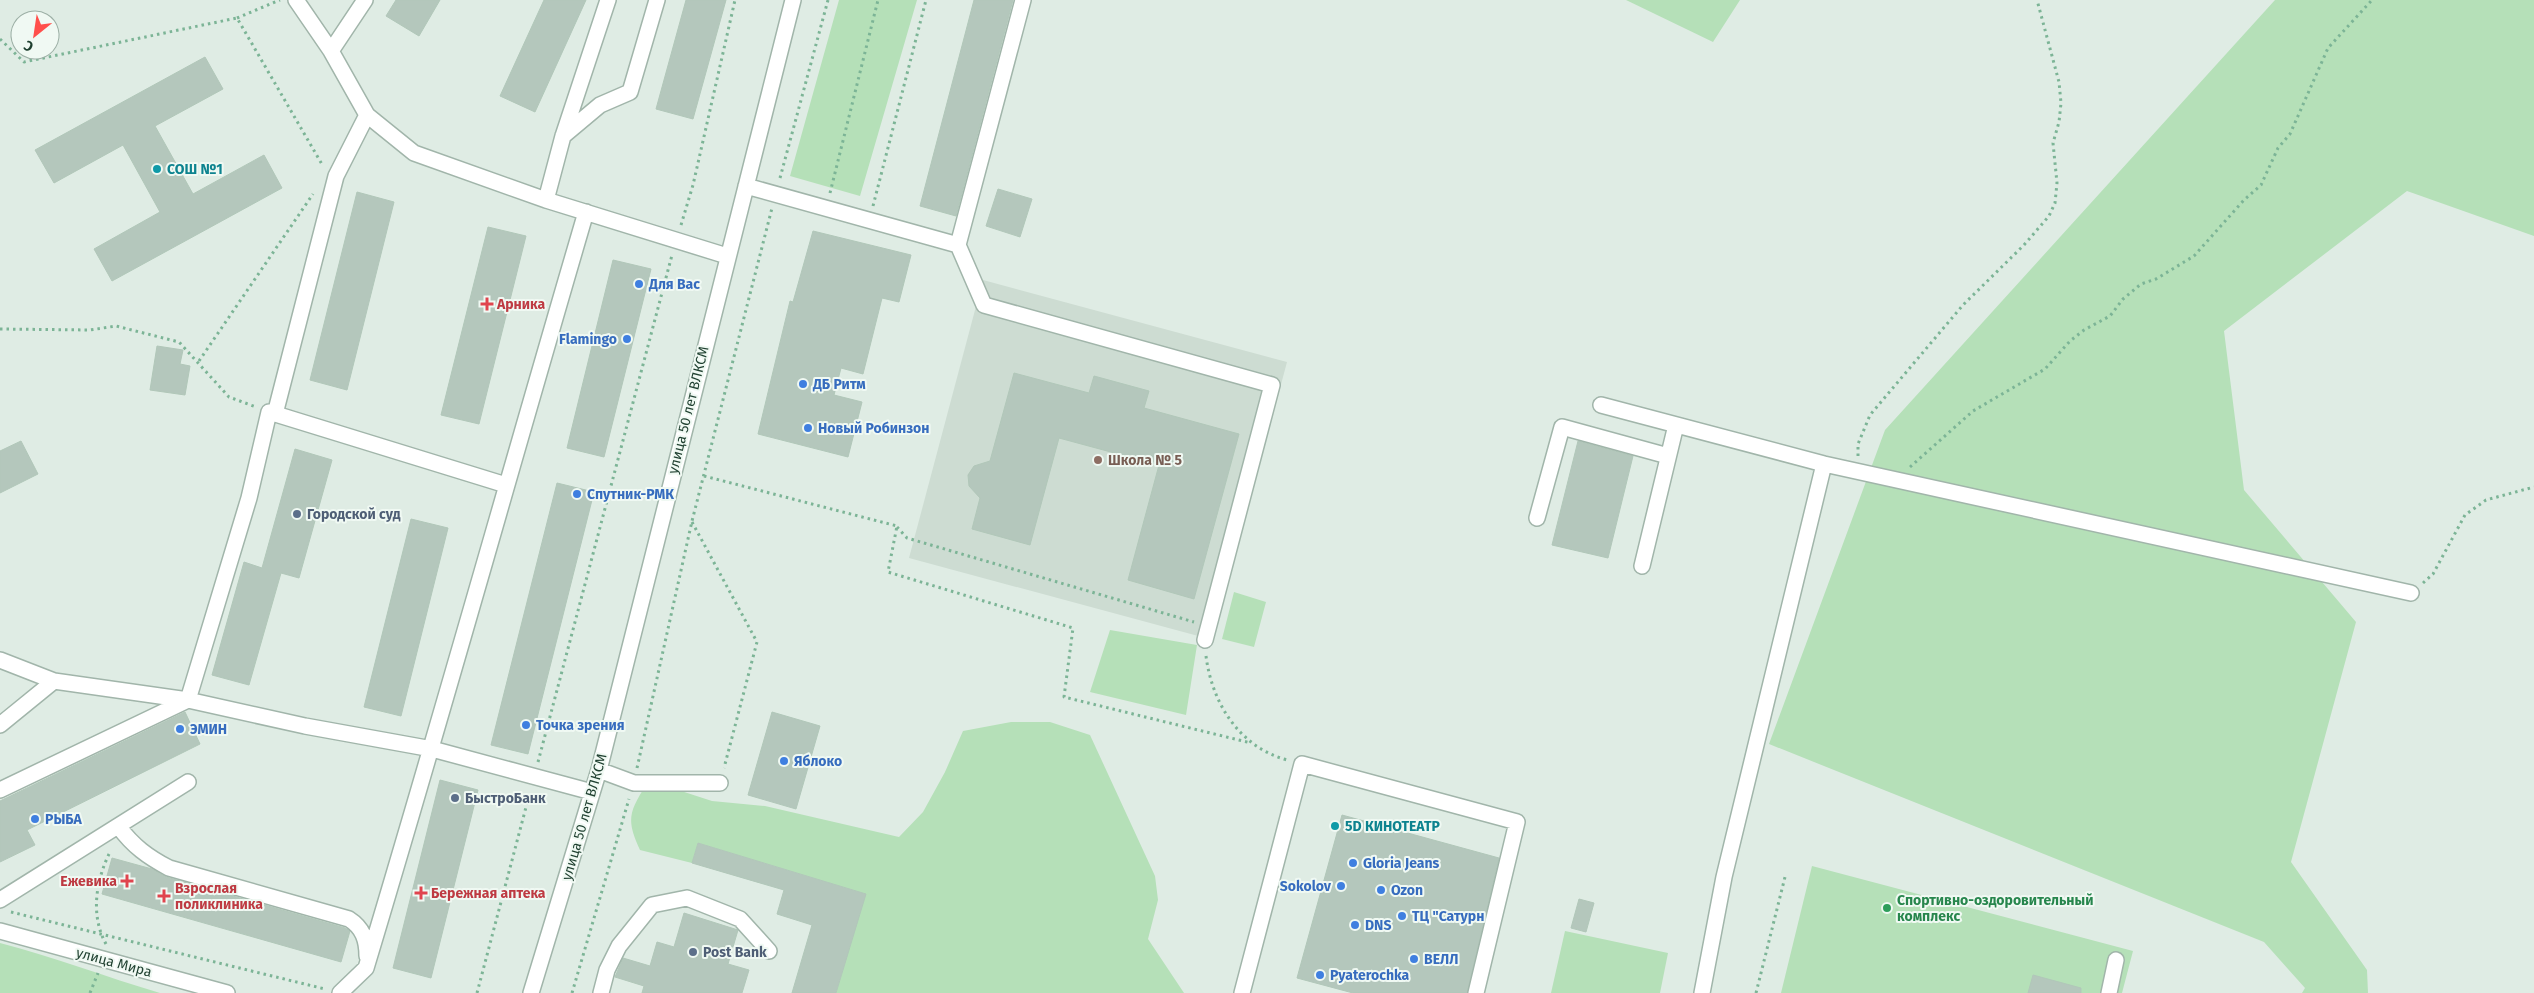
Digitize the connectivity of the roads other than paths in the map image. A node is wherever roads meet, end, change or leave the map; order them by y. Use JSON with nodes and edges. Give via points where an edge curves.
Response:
{"nodes":[{"id":1,"x":296,"y":0,"type":"edge"},
{"id":2,"x":365,"y":0,"type":"edge"},
{"id":3,"x":608,"y":0,"type":"edge"},
{"id":4,"x":657,"y":0,"type":"edge"},
{"id":5,"x":793,"y":0,"type":"edge"},
{"id":6,"x":1023,"y":0,"type":"edge"},
{"id":7,"x":331,"y":51,"type":"junction"},
{"id":8,"x":367,"y":115,"type":"junction"},
{"id":9,"x":563,"y":136,"type":"junction"},
{"id":10,"x":746,"y":186,"type":"junction"},
{"id":11,"x":546,"y":200,"type":"junction"},
{"id":12,"x":586,"y":212,"type":"junction"},
{"id":13,"x":958,"y":245,"type":"junction"},
{"id":14,"x":727,"y":256,"type":"junction"},
{"id":15,"x":1601,"y":405,"type":"dead end"},
{"id":16,"x":272,"y":413,"type":"junction"},
{"id":17,"x":1676,"y":425,"type":"junction"},
{"id":18,"x":1668,"y":456,"type":"junction"},
{"id":19,"x":1824,"y":464,"type":"junction"},
{"id":20,"x":506,"y":485,"type":"junction"},
{"id":21,"x":1537,"y":518,"type":"dead end"},
{"id":22,"x":1642,"y":566,"type":"dead end"},
{"id":23,"x":2411,"y":593,"type":"road end"},
{"id":24,"x":1206,"y":633,"type":"road end"},
{"id":25,"x":0,"y":660,"type":"edge"},
{"id":26,"x":54,"y":681,"type":"junction"},
{"id":27,"x":188,"y":700,"type":"junction"},
{"id":28,"x":0,"y":725,"type":"edge"},
{"id":29,"x":432,"y":749,"type":"junction"},
{"id":30,"x":599,"y":770,"type":"junction"},
{"id":31,"x":188,"y":782,"type":"dead end"},
{"id":32,"x":720,"y":783,"type":"road end"},
{"id":33,"x":0,"y":790,"type":"edge"},
{"id":34,"x":592,"y":792,"type":"junction"},
{"id":35,"x":121,"y":830,"type":"junction"},
{"id":36,"x":0,"y":900,"type":"edge"},
{"id":37,"x":0,"y":931,"type":"edge"},
{"id":38,"x":769,"y":951,"type":"dead end"},
{"id":39,"x":2116,"y":960,"type":"dead end"},
{"id":40,"x":366,"y":968,"type":"junction"},
{"id":41,"x":227,"y":993,"type":"edge"},
{"id":42,"x":340,"y":993,"type":"edge"},
{"id":43,"x":532,"y":993,"type":"edge"},
{"id":44,"x":601,"y":993,"type":"edge"},
{"id":45,"x":1242,"y":993,"type":"edge"},
{"id":46,"x":1476,"y":993,"type":"edge"},
{"id":47,"x":1702,"y":993,"type":"edge"},
{"id":48,"x":2109,"y":993,"type":"edge"}],
"edges":[{"from":1,"to":7,"type":"street"},
{"from":2,"to":7,"type":"street"},
{"from":3,"to":9,"type":"street"},
{"from":4,"to":9,"type":"street","via":[[630,92],[600,105]]},
{"from":5,"to":10,"type":"street","name":"улица 50 лет ВЛКСМ"},
{"from":6,"to":13,"type":"street"},
{"from":7,"to":8,"type":"street"},
{"from":8,"to":11,"type":"street","via":[[414,153]]},
{"from":8,"to":16,"type":"street","via":[[336,176]]},
{"from":9,"to":11,"type":"street"},
{"from":10,"to":13,"type":"street"},
{"from":10,"to":14,"type":"street","name":"улица 50 лет ВЛКСМ"},
{"from":11,"to":12,"type":"street"},
{"from":12,"to":14,"type":"street"},
{"from":12,"to":20,"type":"street"},
{"from":13,"to":24,"type":"street","via":[[984,305],[1272,385]]},
{"from":14,"to":30,"type":"street","name":"улица 50 лет ВЛКСМ"},
{"from":15,"to":17,"type":"street"},
{"from":16,"to":20,"type":"street"},
{"from":16,"to":27,"type":"street"},
{"from":17,"to":18,"type":"street"},
{"from":17,"to":19,"type":"street"},
{"from":18,"to":21,"type":"street","via":[[1562,427]]},
{"from":18,"to":22,"type":"street"},
{"from":19,"to":23,"type":"street"},
{"from":19,"to":47,"type":"street","via":[[1724,877]]},
{"from":20,"to":29,"type":"street"},
{"from":25,"to":26,"type":"street"},
{"from":26,"to":27,"type":"street"},
{"from":26,"to":28,"type":"street"},
{"from":27,"to":29,"type":"street"},
{"from":27,"to":33,"type":"street"},
{"from":29,"to":34,"type":"street"},
{"from":29,"to":40,"type":"street"},
{"from":30,"to":32,"type":"street","via":[[634,783]]},
{"from":30,"to":34,"type":"street","name":"улица 50 лет ВЛКСМ"},
{"from":31,"to":35,"type":"street"},
{"from":34,"to":43,"type":"street","name":"улица 50 лет ВЛКСМ"},
{"from":35,"to":36,"type":"street"},
{"from":35,"to":40,"type":"street","via":[[146,856],[169,868],[349,919],[360,926],[367,944]]},
{"from":37,"to":41,"type":"street","name":"улица Мира"},
{"from":38,"to":44,"type":"street","via":[[740,919],[686,898],[652,904],[619,946],[606,970]]},
{"from":39,"to":48,"type":"street"},
{"from":40,"to":42,"type":"street"},
{"from":45,"to":46,"type":"street","via":[[1302,764],[1517,822]]}]}
